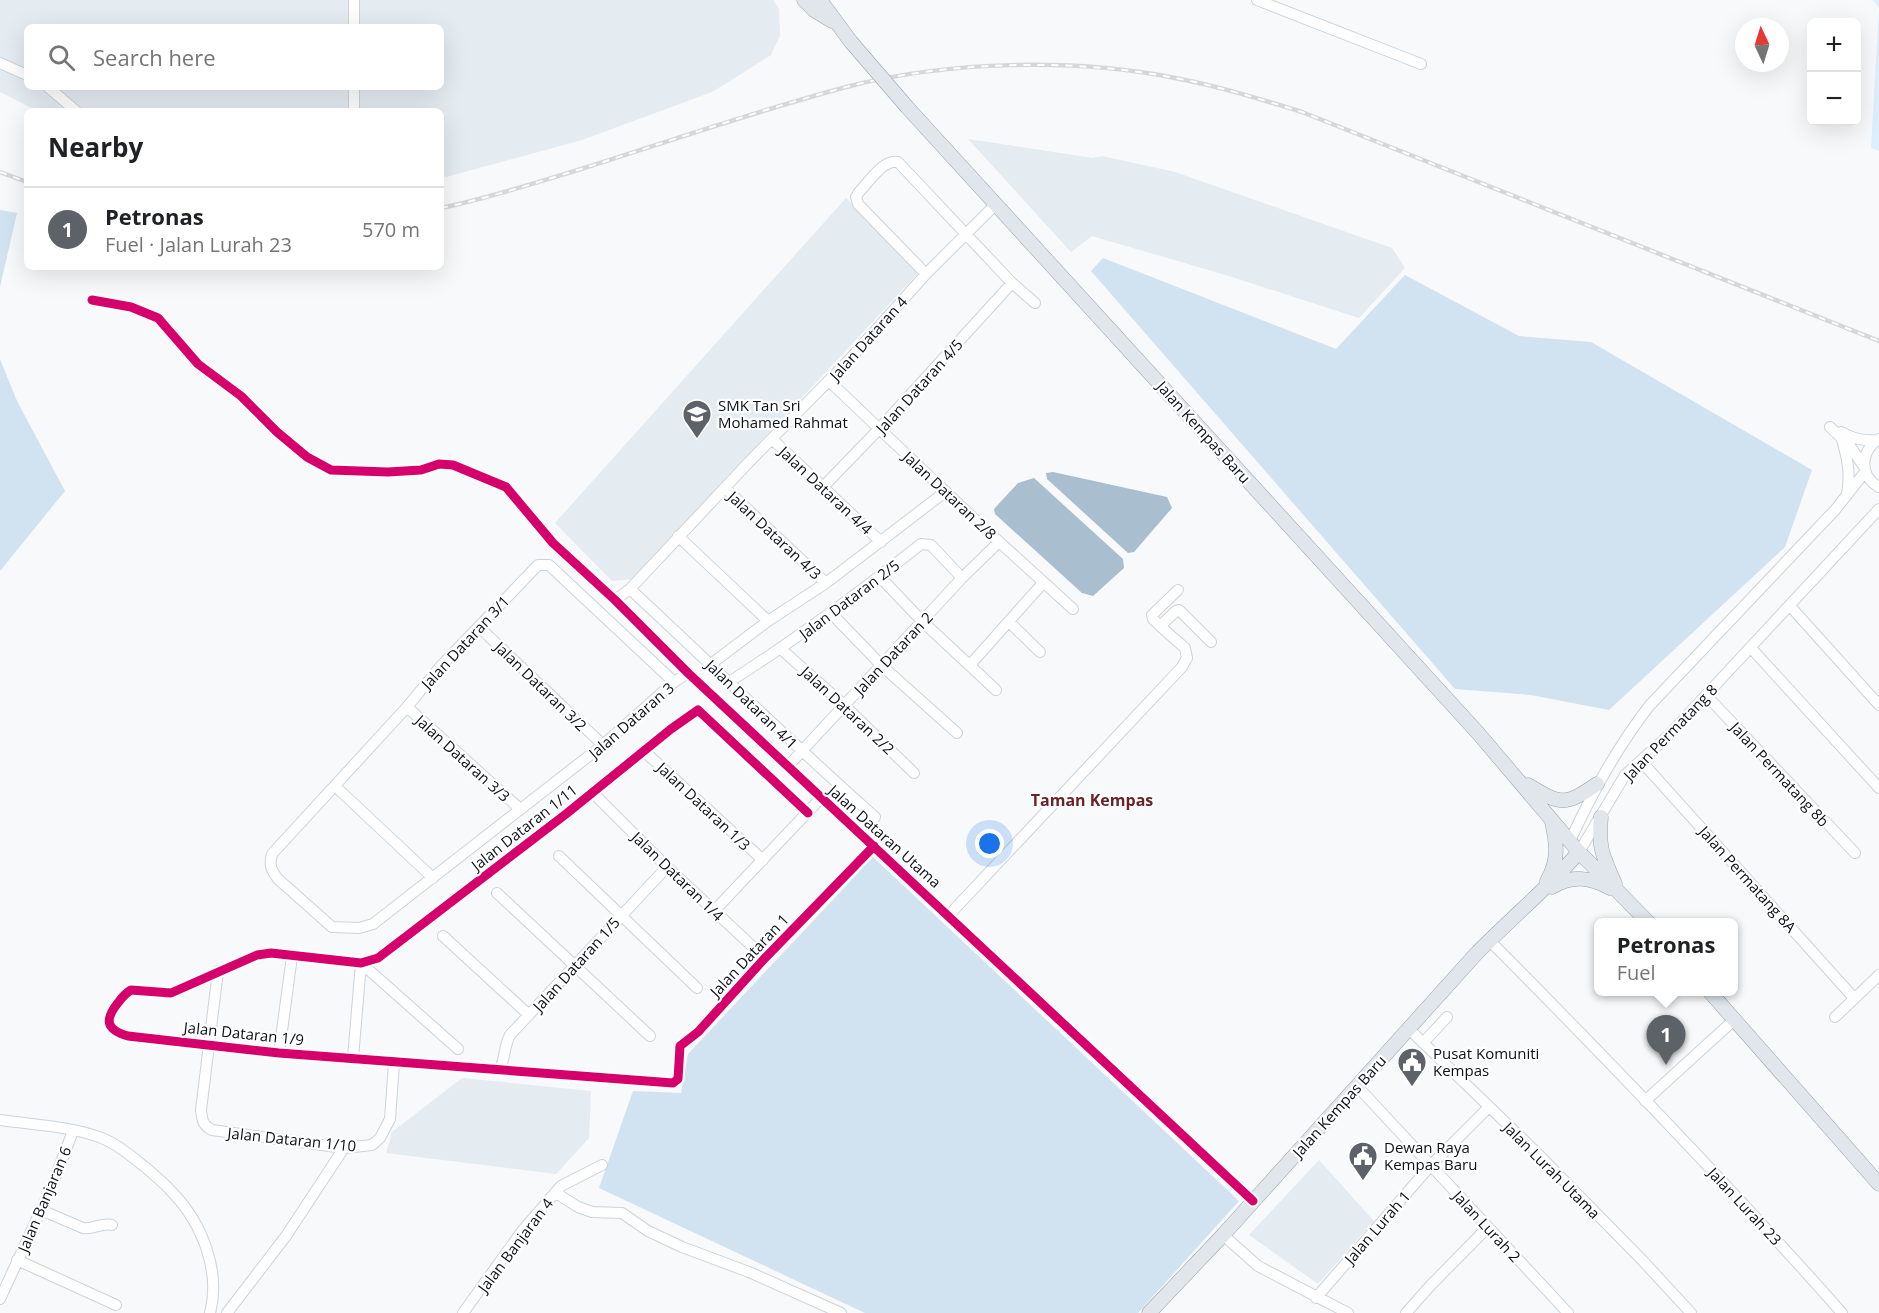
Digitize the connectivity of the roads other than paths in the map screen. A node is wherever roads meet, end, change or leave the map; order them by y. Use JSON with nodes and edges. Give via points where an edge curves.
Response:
{"nodes":[{"id":1,"x":354,"y":0,"type":"edge"},
{"id":2,"x":804,"y":0,"type":"edge"},
{"id":3,"x":820,"y":0,"type":"edge"},
{"id":4,"x":1257,"y":0,"type":"edge"},
{"id":5,"x":354,"y":24,"type":"edge"},
{"id":6,"x":837,"y":24,"type":"junction"},
{"id":7,"x":0,"y":63,"type":"edge"},
{"id":8,"x":1421,"y":64,"type":"dead end"},
{"id":9,"x":24,"y":74,"type":"edge"},
{"id":10,"x":52,"y":90,"type":"edge"},
{"id":11,"x":354,"y":90,"type":"edge"},
{"id":12,"x":72,"y":108,"type":"edge"},
{"id":13,"x":354,"y":108,"type":"edge"},
{"id":14,"x":995,"y":205,"type":"junction"},
{"id":15,"x":966,"y":234,"type":"junction"},
{"id":16,"x":926,"y":274,"type":"junction"},
{"id":17,"x":1012,"y":283,"type":"junction"},
{"id":18,"x":92,"y":300,"type":"dead end"},
{"id":19,"x":1035,"y":303,"type":"dead end"},
{"id":20,"x":829,"y":381,"type":"junction"},
{"id":21,"x":879,"y":429,"type":"junction"},
{"id":22,"x":1841,"y":436,"type":"junction"},
{"id":23,"x":772,"y":439,"type":"junction"},
{"id":24,"x":1878,"y":439,"type":"edge"},
{"id":25,"x":1865,"y":470,"type":"junction"},
{"id":26,"x":823,"y":487,"type":"junction"},
{"id":27,"x":1879,"y":487,"type":"edge"},
{"id":28,"x":725,"y":488,"type":"junction"},
{"id":29,"x":945,"y":492,"type":"junction"},
{"id":30,"x":1846,"y":496,"type":"junction"},
{"id":31,"x":1879,"y":510,"type":"edge"},
{"id":32,"x":678,"y":536,"type":"junction"},
{"id":33,"x":881,"y":542,"type":"junction"},
{"id":34,"x":999,"y":542,"type":"junction"},
{"id":35,"x":880,"y":577,"type":"junction"},
{"id":36,"x":962,"y":578,"type":"junction"},
{"id":37,"x":826,"y":583,"type":"junction"},
{"id":38,"x":1043,"y":583,"type":"junction"},
{"id":39,"x":630,"y":589,"type":"junction"},
{"id":40,"x":1178,"y":590,"type":"dead end"},
{"id":41,"x":615,"y":600,"type":"junction"},
{"id":42,"x":1790,"y":606,"type":"junction"},
{"id":43,"x":1073,"y":609,"type":"dead end"},
{"id":44,"x":831,"y":613,"type":"junction"},
{"id":45,"x":768,"y":621,"type":"junction"},
{"id":46,"x":922,"y":621,"type":"junction"},
{"id":47,"x":1009,"y":622,"type":"junction"},
{"id":48,"x":1160,"y":626,"type":"junction"},
{"id":49,"x":479,"y":627,"type":"junction"},
{"id":50,"x":1211,"y":642,"type":"dead end"},
{"id":51,"x":1751,"y":648,"type":"junction"},
{"id":52,"x":781,"y":649,"type":"junction"},
{"id":53,"x":1040,"y":652,"type":"dead end"},
{"id":54,"x":711,"y":664,"type":"junction"},
{"id":55,"x":881,"y":664,"type":"junction"},
{"id":56,"x":970,"y":665,"type":"junction"},
{"id":57,"x":688,"y":673,"type":"junction"},
{"id":58,"x":674,"y":682,"type":"junction"},
{"id":59,"x":729,"y":682,"type":"junction"},
{"id":60,"x":996,"y":690,"type":"dead end"},
{"id":61,"x":1706,"y":695,"type":"junction"},
{"id":62,"x":845,"y":705,"type":"junction"},
{"id":63,"x":1879,"y":705,"type":"edge"},
{"id":64,"x":407,"y":707,"type":"junction"},
{"id":65,"x":957,"y":733,"type":"dead end"},
{"id":66,"x":603,"y":745,"type":"junction"},
{"id":67,"x":645,"y":752,"type":"junction"},
{"id":68,"x":800,"y":752,"type":"junction"},
{"id":69,"x":1641,"y":761,"type":"junction"},
{"id":70,"x":788,"y":766,"type":"junction"},
{"id":71,"x":914,"y":773,"type":"dead end"},
{"id":72,"x":1516,"y":778,"type":"junction"},
{"id":73,"x":1597,"y":784,"type":"junction"},
{"id":74,"x":335,"y":786,"type":"junction"},
{"id":75,"x":1879,"y":788,"type":"edge"},
{"id":76,"x":593,"y":793,"type":"junction"},
{"id":77,"x":821,"y":798,"type":"junction"},
{"id":78,"x":520,"y":809,"type":"junction"},
{"id":79,"x":808,"y":813,"type":"junction"},
{"id":80,"x":1601,"y":817,"type":"junction"},
{"id":81,"x":875,"y":818,"type":"dead end"},
{"id":82,"x":1551,"y":818,"type":"junction"},
{"id":83,"x":1570,"y":841,"type":"junction"},
{"id":84,"x":874,"y":846,"type":"junction"},
{"id":85,"x":1579,"y":852,"type":"junction"},
{"id":86,"x":272,"y":854,"type":"joint"},
{"id":87,"x":1855,"y":854,"type":"dead end"},
{"id":88,"x":559,"y":856,"type":"dead end"},
{"id":89,"x":763,"y":860,"type":"junction"},
{"id":90,"x":667,"y":867,"type":"junction"},
{"id":91,"x":1558,"y":876,"type":"junction"},
{"id":92,"x":433,"y":878,"type":"junction"},
{"id":93,"x":1619,"y":892,"type":"junction"},
{"id":94,"x":497,"y":893,"type":"dead end"},
{"id":95,"x":1537,"y":895,"type":"junction"},
{"id":96,"x":714,"y":911,"type":"junction"},
{"id":97,"x":621,"y":914,"type":"junction"},
{"id":98,"x":949,"y":915,"type":"junction"},
{"id":99,"x":1644,"y":918,"type":"edge"},
{"id":100,"x":443,"y":936,"type":"dead end"},
{"id":101,"x":1490,"y":941,"type":"junction"},
{"id":102,"x":292,"y":956,"type":"junction"},
{"id":103,"x":765,"y":958,"type":"junction"},
{"id":104,"x":361,"y":963,"type":"junction"},
{"id":105,"x":575,"y":964,"type":"junction"},
{"id":106,"x":218,"y":971,"type":"junction"},
{"id":107,"x":1879,"y":975,"type":"edge"},
{"id":108,"x":697,"y":988,"type":"dead end"},
{"id":109,"x":1714,"y":996,"type":"edge"},
{"id":110,"x":1854,"y":998,"type":"junction"},
{"id":111,"x":529,"y":1015,"type":"junction"},
{"id":112,"x":1446,"y":1017,"type":"dead end"},
{"id":113,"x":1835,"y":1017,"type":"dead end"},
{"id":114,"x":1735,"y":1019,"type":"junction"},
{"id":115,"x":1410,"y":1030,"type":"junction"},
{"id":116,"x":650,"y":1036,"type":"dead end"},
{"id":117,"x":1423,"y":1043,"type":"junction"},
{"id":118,"x":208,"y":1046,"type":"junction"},
{"id":119,"x":458,"y":1049,"type":"dead end"},
{"id":120,"x":279,"y":1053,"type":"junction"},
{"id":121,"x":353,"y":1058,"type":"junction"},
{"id":122,"x":394,"y":1063,"type":"junction"},
{"id":123,"x":500,"y":1069,"type":"junction"},
{"id":124,"x":661,"y":1083,"type":"joint"},
{"id":125,"x":1357,"y":1086,"type":"junction"},
{"id":126,"x":1645,"y":1101,"type":"junction"},
{"id":127,"x":1489,"y":1107,"type":"junction"},
{"id":128,"x":0,"y":1120,"type":"edge"},
{"id":129,"x":73,"y":1131,"type":"junction"},
{"id":130,"x":344,"y":1148,"type":"junction"},
{"id":131,"x":602,"y":1164,"type":"dead end"},
{"id":132,"x":1431,"y":1164,"type":"junction"},
{"id":133,"x":1879,"y":1184,"type":"edge"},
{"id":134,"x":556,"y":1193,"type":"junction"},
{"id":135,"x":1254,"y":1200,"type":"junction"},
{"id":136,"x":41,"y":1210,"type":"junction"},
{"id":137,"x":112,"y":1225,"type":"dead end"},
{"id":138,"x":1488,"y":1227,"type":"junction"},
{"id":139,"x":1223,"y":1235,"type":"junction"},
{"id":140,"x":17,"y":1260,"type":"junction"},
{"id":141,"x":1316,"y":1298,"type":"junction"},
{"id":142,"x":0,"y":1299,"type":"edge"},
{"id":143,"x":116,"y":1305,"type":"dead end"},
{"id":144,"x":1566,"y":1312,"type":"edge"},
{"id":145,"x":210,"y":1313,"type":"edge"},
{"id":146,"x":227,"y":1313,"type":"edge"},
{"id":147,"x":464,"y":1313,"type":"edge"},
{"id":148,"x":841,"y":1313,"type":"edge"},
{"id":149,"x":1149,"y":1313,"type":"edge"},
{"id":150,"x":1348,"y":1313,"type":"edge"},
{"id":151,"x":1406,"y":1313,"type":"edge"},
{"id":152,"x":1691,"y":1313,"type":"edge"},
{"id":153,"x":1842,"y":1313,"type":"edge"}],
"edges":[{"from":1,"to":5,"type":"street"},
{"from":2,"to":6,"type":"main road","name":"Jalan Kempas Baru"},
{"from":3,"to":6,"type":"main road","name":"Jalan Kempas Baru"},
{"from":4,"to":8,"type":"street"},
{"from":6,"to":14,"type":"main road","name":"Jalan Kempas Baru","bridge":true},
{"from":7,"to":9,"type":"street"},
{"from":10,"to":12,"type":"street"},
{"from":11,"to":13,"type":"street"},
{"from":14,"to":15,"type":"street","name":"Jalan Dataran 4"},
{"from":14,"to":72,"type":"main road","name":"Jalan Kempas Baru"},
{"from":15,"to":16,"type":"street","name":"Jalan Dataran 4"},
{"from":15,"to":16,"type":"street","via":[[898,162],[885,165],[856,197],[858,204]]},
{"from":15,"to":17,"type":"street"},
{"from":16,"to":20,"type":"street","name":"Jalan Dataran 4"},
{"from":17,"to":19,"type":"street"},
{"from":17,"to":21,"type":"street","name":"Jalan Dataran 4/5"},
{"from":18,"to":41,"type":"street","name":"Jalan Dataran Utama","via":[[131,307],[158,318],[198,364],[241,396],[307,457],[331,470],[388,472],[453,465],[506,486],[553,543]]},
{"from":20,"to":21,"type":"street","name":"Jalan Dataran 2/8"},
{"from":20,"to":23,"type":"street","name":"Jalan Dataran 4"},
{"from":21,"to":26,"type":"street","name":"Jalan Dataran 4/5"},
{"from":21,"to":29,"type":"street","name":"Jalan Dataran 2/8"},
{"from":22,"to":24,"type":"street","via":[[1830,427],[1853,438]]},
{"from":22,"to":25,"type":"street"},
{"from":22,"to":30,"type":"street","via":[[1849,462]]},
{"from":23,"to":26,"type":"street","name":"Jalan Dataran 4/4"},
{"from":23,"to":28,"type":"street","name":"Jalan Dataran 4"},
{"from":24,"to":25,"type":"street","via":[[1866,452]]},
{"from":25,"to":27,"type":"street"},
{"from":25,"to":30,"type":"street"},
{"from":26,"to":33,"type":"street","name":"Jalan Dataran 4/4"},
{"from":28,"to":32,"type":"street","name":"Jalan Dataran 4"},
{"from":28,"to":37,"type":"street","name":"Jalan Dataran 4/3"},
{"from":29,"to":33,"type":"street"},
{"from":29,"to":34,"type":"street","name":"Jalan Dataran 2/8"},
{"from":30,"to":73,"type":"street","via":[[1650,705]]},
{"from":31,"to":42,"type":"street","name":"Jalan Permatang 8"},
{"from":32,"to":39,"type":"street","name":"Jalan Dataran 4"},
{"from":32,"to":45,"type":"street"},
{"from":33,"to":37,"type":"street"},
{"from":34,"to":36,"type":"street","name":"Jalan Dataran 2"},
{"from":34,"to":38,"type":"street","name":"Jalan Dataran 2/8"},
{"from":35,"to":36,"type":"street","name":"Jalan Dataran 2/5","via":[[926,543]]},
{"from":35,"to":44,"type":"street","name":"Jalan Dataran 2/5"},
{"from":35,"to":46,"type":"street"},
{"from":36,"to":46,"type":"street","name":"Jalan Dataran 2"},
{"from":37,"to":45,"type":"street"},
{"from":38,"to":43,"type":"street","name":"Jalan Dataran 2/8"},
{"from":38,"to":47,"type":"street"},
{"from":39,"to":41,"type":"street","name":"Jalan Dataran 4"},
{"from":39,"to":54,"type":"street","name":"Jalan Dataran 4/1"},
{"from":40,"to":48,"type":"street","via":[[1152,615]]},
{"from":41,"to":57,"type":"street","name":"Jalan Dataran Utama"},
{"from":42,"to":51,"type":"street","name":"Jalan Permatang 8"},
{"from":42,"to":63,"type":"street"},
{"from":44,"to":52,"type":"street","name":"Jalan Dataran 2/5"},
{"from":44,"to":55,"type":"street"},
{"from":45,"to":54,"type":"street"},
{"from":46,"to":55,"type":"street","name":"Jalan Dataran 2"},
{"from":46,"to":56,"type":"street"},
{"from":47,"to":53,"type":"street"},
{"from":47,"to":56,"type":"street"},
{"from":48,"to":50,"type":"street","via":[[1179,610]]},
{"from":48,"to":98,"type":"street","via":[[1185,648],[1187,658],[1182,667]]},
{"from":49,"to":58,"type":"street","name":"Jalan Dataran 3/1","via":[[538,565],[549,565]]},
{"from":49,"to":64,"type":"street","name":"Jalan Dataran 3/1"},
{"from":49,"to":66,"type":"street","name":"Jalan Dataran 3/2"},
{"from":51,"to":61,"type":"street","name":"Jalan Permatang 8"},
{"from":51,"to":75,"type":"street"},
{"from":52,"to":59,"type":"street","name":"Jalan Dataran 2/5"},
{"from":52,"to":62,"type":"street","name":"Jalan Dataran 2/2"},
{"from":54,"to":59,"type":"street","name":"Jalan Dataran 4/1"},
{"from":55,"to":62,"type":"street","name":"Jalan Dataran 2"},
{"from":55,"to":65,"type":"street"},
{"from":56,"to":60,"type":"street"},
{"from":57,"to":58,"type":"street","name":"Jalan Dataran 3"},
{"from":57,"to":70,"type":"street","name":"Jalan Dataran Utama"},
{"from":58,"to":66,"type":"street","name":"Jalan Dataran 3"},
{"from":59,"to":68,"type":"street","name":"Jalan Dataran 4/1"},
{"from":61,"to":69,"type":"street","name":"Jalan Permatang 8"},
{"from":61,"to":87,"type":"street","name":"Jalan Permatang 8b"},
{"from":62,"to":68,"type":"street","name":"Jalan Dataran 2"},
{"from":62,"to":71,"type":"street","name":"Jalan Dataran 2/2"},
{"from":64,"to":74,"type":"street","name":"Jalan Dataran 3/1"},
{"from":64,"to":78,"type":"street","name":"Jalan Dataran 3/3"},
{"from":66,"to":78,"type":"street","name":"Jalan Dataran 3"},
{"from":67,"to":76,"type":"street","name":"Jalan Dataran 1/11"},
{"from":67,"to":79,"type":"street","name":"Jalan Dataran 1/11","via":[[698,710]]},
{"from":67,"to":89,"type":"street","name":"Jalan Dataran 1/3"},
{"from":68,"to":70,"type":"street","name":"Jalan Dataran 2"},
{"from":68,"to":81,"type":"street","name":"Jalan Dataran 4/1"},
{"from":69,"to":80,"type":"street","name":"Jalan Permatang 8","via":[[1626,775]]},
{"from":69,"to":110,"type":"street","name":"Jalan Permatang 8A"},
{"from":70,"to":77,"type":"street","name":"Jalan Dataran Utama"},
{"from":72,"to":73,"type":"main road","via":[[1552,800],[1575,799]]},
{"from":72,"to":82,"type":"main road","name":"Jalan Kempas Baru"},
{"from":73,"to":83,"type":"street"},
{"from":74,"to":86,"type":"street","name":"Jalan Dataran 3/1"},
{"from":74,"to":92,"type":"street"},
{"from":76,"to":90,"type":"street","name":"Jalan Dataran 1/4"},
{"from":76,"to":104,"type":"street","name":"Jalan Dataran 1/11","via":[[378,958]]},
{"from":77,"to":79,"type":"street"},
{"from":77,"to":84,"type":"street","name":"Jalan Dataran Utama"},
{"from":78,"to":92,"type":"street","name":"Jalan Dataran 3"},
{"from":79,"to":89,"type":"street"},
{"from":80,"to":85,"type":"street","name":"Jalan Permatang 8"},
{"from":80,"to":93,"type":"main road","via":[[1601,853]]},
{"from":82,"to":83,"type":"main road","name":"Jalan Kempas Baru"},
{"from":82,"to":95,"type":"main road","via":[[1557,858]]},
{"from":83,"to":85,"type":"main road","name":"Jalan Kempas Baru"},
{"from":83,"to":91,"type":"main road","name":"Jalan Kempas Baru"},
{"from":84,"to":98,"type":"street","name":"Jalan Dataran Utama"},
{"from":84,"to":103,"type":"street","name":"Jalan Dataran 1"},
{"from":85,"to":91,"type":"main road","name":"Jalan Kempas Baru"},
{"from":85,"to":93,"type":"main road","name":"Jalan Kempas Baru"},
{"from":86,"to":92,"type":"street","name":"Jalan Dataran 3","via":[[271,871],[332,927],[373,924]]},
{"from":88,"to":97,"type":"street"},
{"from":89,"to":96,"type":"street"},
{"from":90,"to":96,"type":"street","name":"Jalan Dataran 1/4"},
{"from":90,"to":97,"type":"street","name":"Jalan Dataran 1/5"},
{"from":91,"to":95,"type":"main road","name":"Jalan Kempas Baru"},
{"from":93,"to":95,"type":"main road","via":[[1596,880],[1574,877]]},
{"from":93,"to":99,"type":"main road","name":"Jalan Kempas Baru"},
{"from":94,"to":105,"type":"street"},
{"from":95,"to":101,"type":"main road","name":"Jalan Kempas Baru"},
{"from":96,"to":103,"type":"street","name":"Jalan Dataran 1/4"},
{"from":97,"to":105,"type":"street","name":"Jalan Dataran 1/5"},
{"from":97,"to":108,"type":"street"},
{"from":98,"to":135,"type":"street","name":"Jalan Dataran Utama"},
{"from":100,"to":111,"type":"street"},
{"from":101,"to":115,"type":"main road","name":"Jalan Kempas Baru"},
{"from":101,"to":126,"type":"street","name":"Jalan Lurah 23"},
{"from":102,"to":104,"type":"street","name":"Jalan Dataran 1/9"},
{"from":102,"to":106,"type":"street","name":"Jalan Dataran 1/9","via":[[258,955]]},
{"from":102,"to":120,"type":"street"},
{"from":103,"to":124,"type":"street","name":"Jalan Dataran 1","via":[[698,1032],[680,1046],[678,1079]]},
{"from":104,"to":119,"type":"street"},
{"from":104,"to":121,"type":"street"},
{"from":105,"to":111,"type":"street","name":"Jalan Dataran 1/5"},
{"from":105,"to":116,"type":"street"},
{"from":106,"to":118,"type":"street"},
{"from":106,"to":118,"type":"street","name":"Jalan Dataran 1/9","via":[[171,993],[131,990],[109,1015],[111,1027],[118,1033]]},
{"from":107,"to":110,"type":"street"},
{"from":109,"to":114,"type":"main road"},
{"from":110,"to":113,"type":"street"},
{"from":111,"to":123,"type":"street","name":"Jalan Dataran 1/5","via":[[510,1035]]},
{"from":112,"to":117,"type":"street"},
{"from":114,"to":126,"type":"street"},
{"from":114,"to":133,"type":"main road"},
{"from":115,"to":117,"type":"street","name":"Jalan Lurah Utama"},
{"from":115,"to":125,"type":"main road","name":"Jalan Kempas Baru"},
{"from":117,"to":127,"type":"street","name":"Jalan Lurah Utama"},
{"from":118,"to":120,"type":"street","name":"Jalan Dataran 1/9"},
{"from":118,"to":130,"type":"street","name":"Jalan Dataran 1/10","via":[[201,1110],[206,1127]]},
{"from":120,"to":121,"type":"street","name":"Jalan Dataran 1/9"},
{"from":121,"to":122,"type":"street","name":"Jalan Dataran 1/9"},
{"from":122,"to":123,"type":"street","name":"Jalan Dataran 1/9"},
{"from":122,"to":130,"type":"street","name":"Jalan Dataran 1/10","via":[[386,1130],[372,1145]]},
{"from":123,"to":124,"type":"street","name":"Jalan Dataran 1/9"},
{"from":125,"to":132,"type":"street","name":"Jalan Lurah 2"},
{"from":125,"to":135,"type":"main road","name":"Jalan Kempas Baru"},
{"from":126,"to":153,"type":"street","name":"Jalan Lurah 23"},
{"from":127,"to":132,"type":"street","name":"Jalan Lurah 1"},
{"from":127,"to":152,"type":"street","name":"Jalan Lurah Utama"},
{"from":128,"to":129,"type":"street"},
{"from":129,"to":136,"type":"street","name":"Jalan Banjaran 6"},
{"from":129,"to":145,"type":"street","via":[[119,1147],[173,1192],[191,1216],[212,1263],[214,1296]]},
{"from":130,"to":146,"type":"street","via":[[286,1236]]},
{"from":131,"to":134,"type":"street","name":"Jalan Banjaran 4","via":[[561,1186]]},
{"from":132,"to":138,"type":"street","name":"Jalan Lurah 2"},
{"from":132,"to":141,"type":"street","name":"Jalan Lurah 1"},
{"from":134,"to":147,"type":"street","name":"Jalan Banjaran 4","via":[[522,1231]]},
{"from":134,"to":148,"type":"street","via":[[592,1212],[622,1213],[682,1247]]},
{"from":135,"to":139,"type":"main road","name":"Jalan Kempas Baru"},
{"from":136,"to":137,"type":"street","via":[[88,1229]]},
{"from":136,"to":140,"type":"street","name":"Jalan Banjaran 6"},
{"from":138,"to":144,"type":"street","name":"Jalan Lurah 2"},
{"from":138,"to":151,"type":"street"},
{"from":139,"to":141,"type":"street","via":[[1258,1266]]},
{"from":139,"to":149,"type":"main road","name":"Jalan Kempas Baru"},
{"from":140,"to":142,"type":"street","name":"Jalan Banjaran 6"},
{"from":140,"to":143,"type":"street"},
{"from":141,"to":150,"type":"street"}]}
